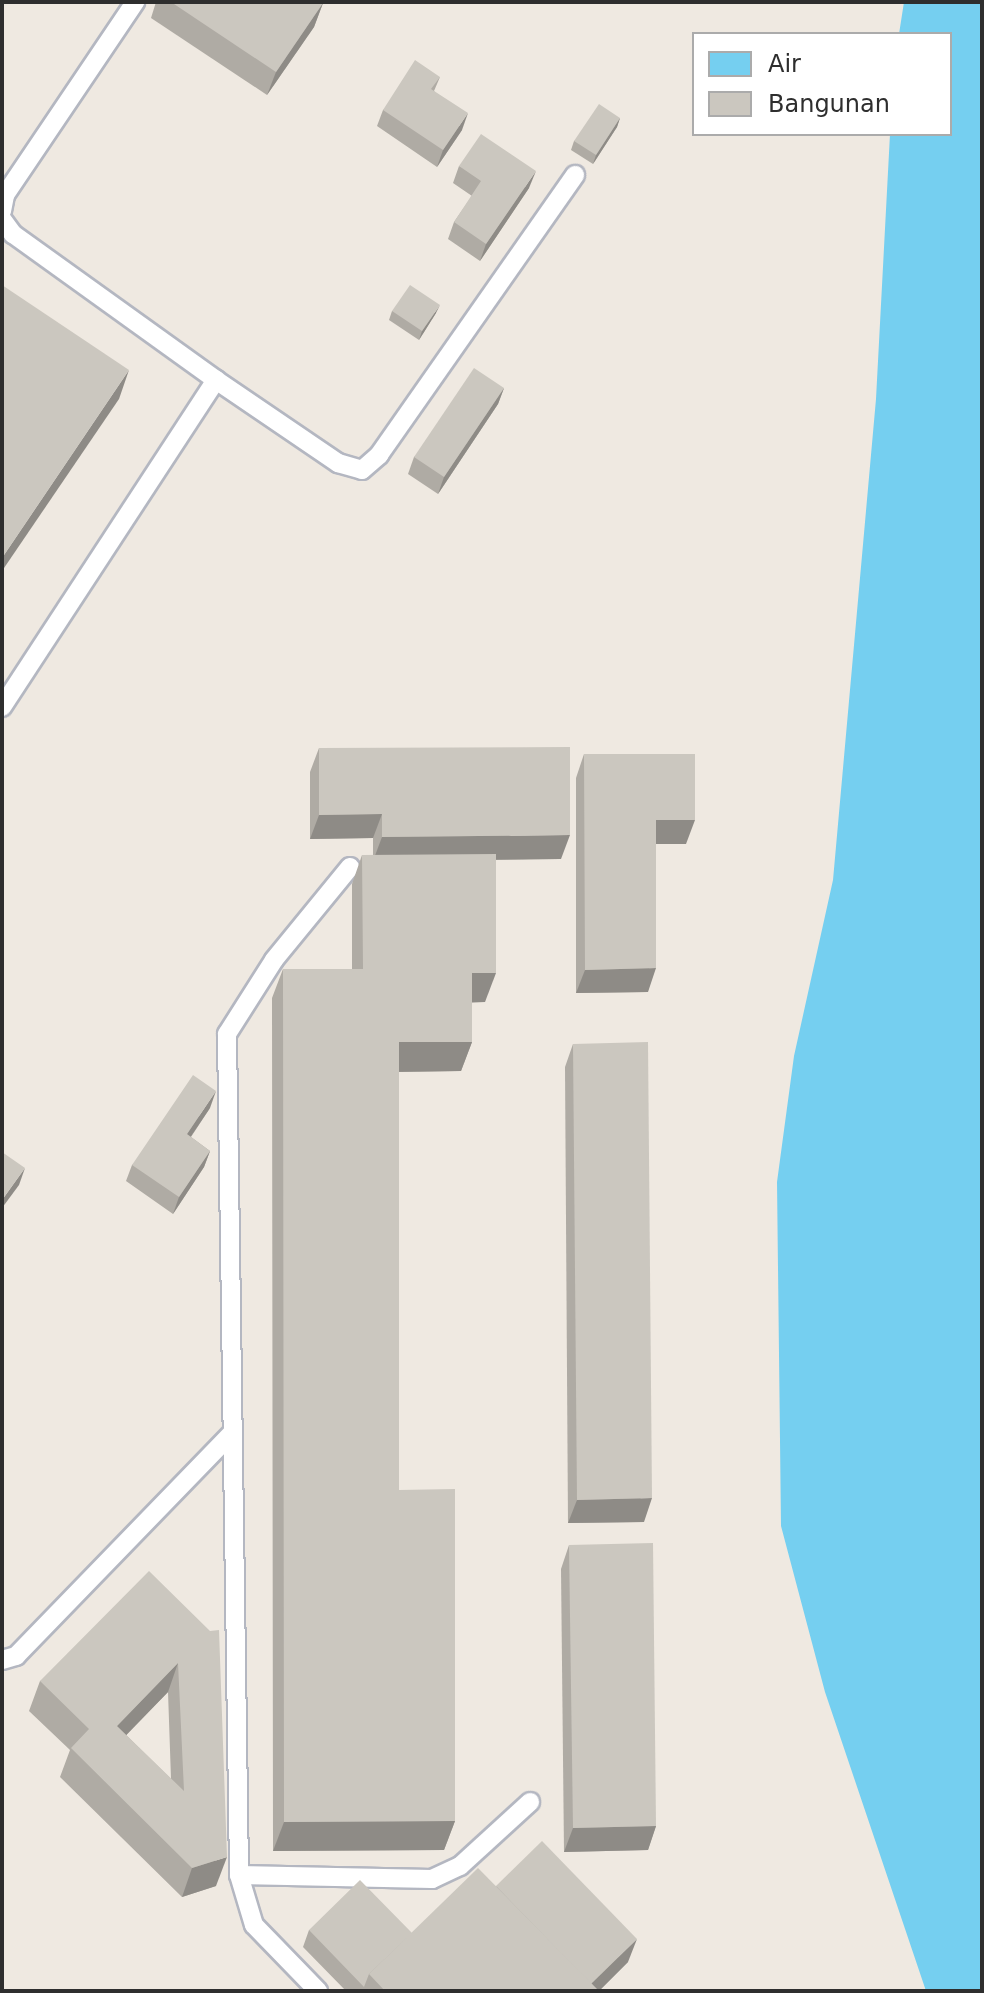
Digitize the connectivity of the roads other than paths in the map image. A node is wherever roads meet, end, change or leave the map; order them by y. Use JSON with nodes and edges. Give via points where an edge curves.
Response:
{"nodes":[{"id":1,"x":135,"y":2,"type":"edge"},
{"id":2,"x":575,"y":175,"type":"dead end"},
{"id":3,"x":2,"y":211,"type":"edge"},
{"id":4,"x":2,"y":219,"type":"edge"},
{"id":5,"x":216,"y":380,"type":"junction"},
{"id":6,"x":2,"y":707,"type":"edge"},
{"id":7,"x":350,"y":867,"type":"dead end"},
{"id":8,"x":230,"y":1435,"type":"junction"},
{"id":9,"x":2,"y":1660,"type":"edge"},
{"id":10,"x":530,"y":1802,"type":"dead end"},
{"id":11,"x":239,"y":1875,"type":"junction"},
{"id":12,"x":318,"y":1991,"type":"edge"}],
"edges":[{"from":1,"to":3,"type":"lane","via":[[5,195]]},
{"from":2,"to":5,"type":"lane","via":[[379,455],[362,470],[338,463]]},
{"from":4,"to":5,"type":"lane","via":[[13,234]]},
{"from":5,"to":6,"type":"lane"},
{"from":7,"to":8,"type":"lane","via":[[274,960],[227,1034]]},
{"from":8,"to":9,"type":"lane","via":[[16,1656]]},
{"from":8,"to":11,"type":"lane"},
{"from":10,"to":11,"type":"lane","via":[[460,1866],[432,1879]]},
{"from":11,"to":12,"type":"lane","via":[[254,1925]]}]}
